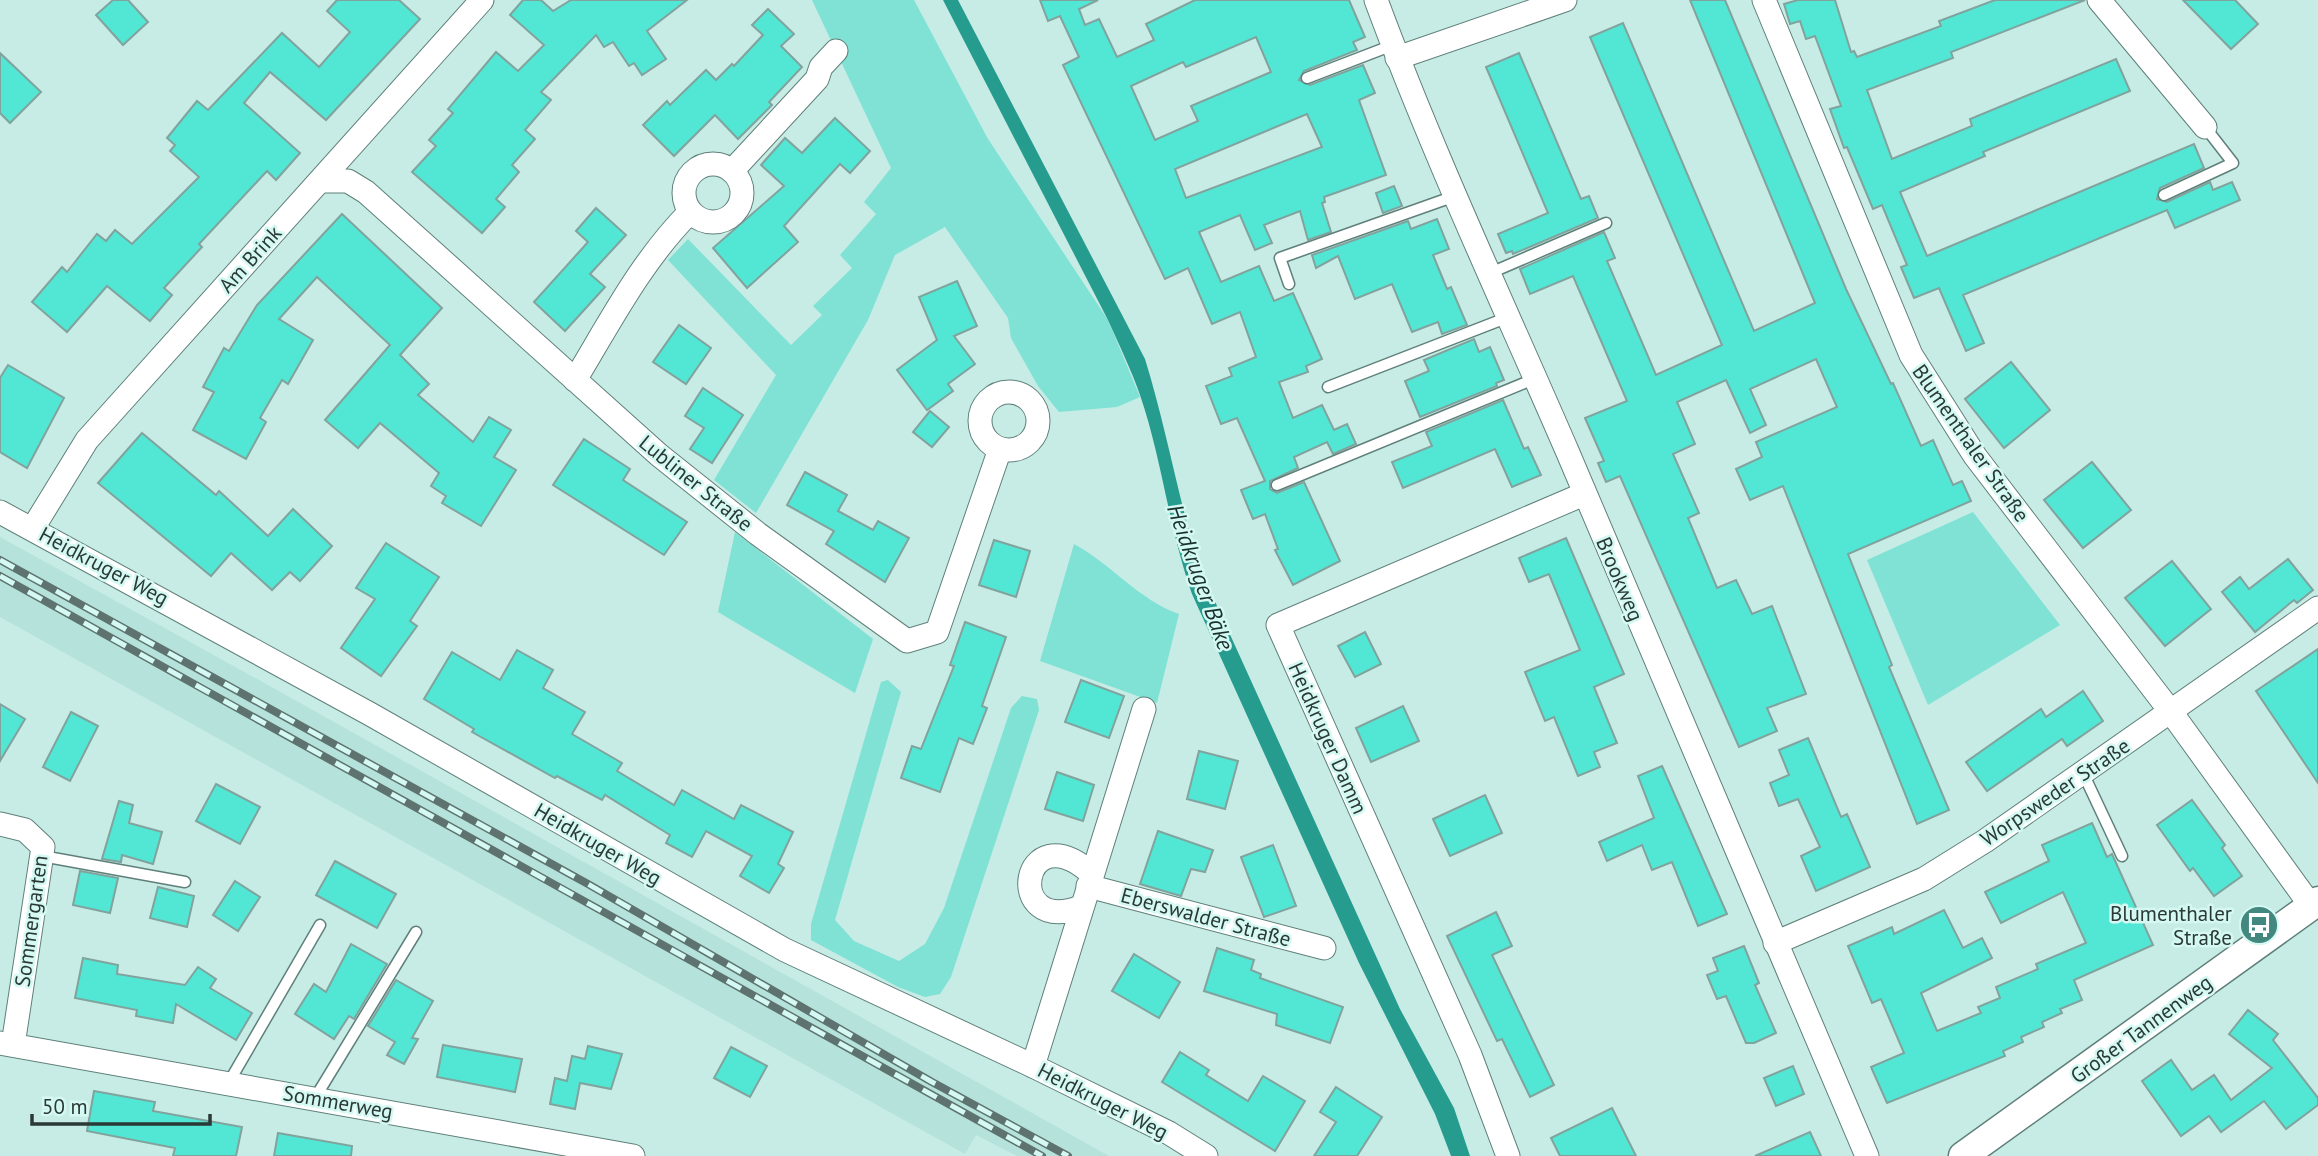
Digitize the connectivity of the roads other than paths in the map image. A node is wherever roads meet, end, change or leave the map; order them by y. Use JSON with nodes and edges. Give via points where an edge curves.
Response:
{"nodes":[{"id":1,"x":482,"y":0,"type":"edge"},
{"id":2,"x":1376,"y":0,"type":"edge"},
{"id":3,"x":1565,"y":0,"type":"edge"},
{"id":4,"x":1764,"y":0,"type":"edge"},
{"id":5,"x":2100,"y":1,"type":"edge"},
{"id":6,"x":836,"y":51,"type":"dead end"},
{"id":7,"x":1395,"y":51,"type":"junction"},
{"id":8,"x":1307,"y":78,"type":"dead end"},
{"id":9,"x":2205,"y":127,"type":"joint"},
{"id":10,"x":732,"y":171,"type":"junction"},
{"id":11,"x":321,"y":181,"type":"junction"},
{"id":12,"x":2164,"y":195,"type":"dead end"},
{"id":13,"x":1455,"y":196,"type":"junction"},
{"id":14,"x":690,"y":212,"type":"junction"},
{"id":15,"x":1606,"y":223,"type":"dead end"},
{"id":16,"x":1488,"y":274,"type":"junction"},
{"id":17,"x":1289,"y":284,"type":"dead end"},
{"id":18,"x":1506,"y":318,"type":"junction"},
{"id":19,"x":1534,"y":379,"type":"junction"},
{"id":20,"x":575,"y":380,"type":"junction"},
{"id":21,"x":1328,"y":387,"type":"dead end"},
{"id":22,"x":1000,"y":449,"type":"dead end"},
{"id":23,"x":1277,"y":485,"type":"dead end"},
{"id":24,"x":1584,"y":494,"type":"junction"},
{"id":25,"x":0,"y":512,"type":"edge"},
{"id":26,"x":33,"y":528,"type":"junction"},
{"id":27,"x":2318,"y":608,"type":"edge"},
{"id":28,"x":1144,"y":709,"type":"dead end"},
{"id":29,"x":2171,"y":712,"type":"junction"},
{"id":30,"x":2082,"y":773,"type":"junction"},
{"id":31,"x":0,"y":824,"type":"edge"},
{"id":32,"x":42,"y":856,"type":"junction"},
{"id":33,"x":2122,"y":856,"type":"dead end"},
{"id":34,"x":185,"y":882,"type":"dead end"},
{"id":35,"x":1087,"y":889,"type":"junction"},
{"id":36,"x":2315,"y":903,"type":"edge"},
{"id":37,"x":320,"y":925,"type":"dead end"},
{"id":38,"x":416,"y":932,"type":"dead end"},
{"id":39,"x":1775,"y":943,"type":"junction"},
{"id":40,"x":1324,"y":948,"type":"dead end"},
{"id":41,"x":7,"y":1044,"type":"edge"},
{"id":42,"x":1033,"y":1066,"type":"junction"},
{"id":43,"x":229,"y":1082,"type":"junction"},
{"id":44,"x":315,"y":1098,"type":"junction"},
{"id":45,"x":634,"y":1156,"type":"edge"},
{"id":46,"x":1206,"y":1156,"type":"edge"},
{"id":47,"x":1508,"y":1156,"type":"edge"},
{"id":48,"x":1867,"y":1156,"type":"edge"},
{"id":49,"x":1963,"y":1156,"type":"edge"}],
"edges":[{"from":1,"to":11,"type":"street","name":"Am Brink"},
{"from":2,"to":7,"type":"street","name":"Brookweg"},
{"from":3,"to":7,"type":"street"},
{"from":4,"to":29,"type":"street","name":"Blumenthaler Straße","via":[[1911,355],[1975,456]]},
{"from":5,"to":9,"type":"street"},
{"from":6,"to":10,"type":"street","via":[[817,79]]},
{"from":7,"to":8,"type":"lane"},
{"from":7,"to":13,"type":"street","name":"Brookweg"},
{"from":9,"to":12,"type":"lane","via":[[2233,163]]},
{"from":10,"to":14,"type":"street","via":[[712,164],[694,171],[684,186]]},
{"from":10,"to":14,"type":"street","via":[[742,194],[735,213],[716,222]]},
{"from":11,"to":20,"type":"street","name":"Lubliner Straße","via":[[348,181],[366,192]]},
{"from":11,"to":26,"type":"street","name":"Am Brink","via":[[87,440]]},
{"from":13,"to":16,"type":"street","name":"Brookweg"},
{"from":13,"to":17,"type":"lane","via":[[1280,258]]},
{"from":14,"to":20,"type":"street","via":[[644,267]]},
{"from":15,"to":16,"type":"lane"},
{"from":16,"to":18,"type":"street","name":"Brookweg"},
{"from":18,"to":19,"type":"street","name":"Brookweg"},
{"from":18,"to":21,"type":"lane"},
{"from":19,"to":23,"type":"lane"},
{"from":19,"to":24,"type":"street","name":"Brookweg"},
{"from":20,"to":22,"type":"street","name":"Lubliner Straße","via":[[758,534],[907,641],[937,632]]},
{"from":24,"to":39,"type":"street","name":"Brookweg"},
{"from":24,"to":47,"type":"street","name":"Heidkruger Damm","via":[[1278,625],[1470,1055]]},
{"from":25,"to":26,"type":"street","name":"Heidkruger Weg"},
{"from":26,"to":42,"type":"street","name":"Heidkruger Weg","via":[[785,950]]},
{"from":27,"to":29,"type":"street","name":"Worpsweder Straße"},
{"from":28,"to":35,"type":"street"},
{"from":29,"to":30,"type":"street","name":"Worpsweder Straße"},
{"from":29,"to":36,"type":"street","name":"Blumenthaler Straße"},
{"from":30,"to":33,"type":"lane"},
{"from":30,"to":39,"type":"street","name":"Worpsweder Straße","via":[[1924,879]]},
{"from":31,"to":32,"type":"street","name":"Sommergarten","via":[[25,830],[43,847]]},
{"from":32,"to":34,"type":"lane"},
{"from":32,"to":41,"type":"street","name":"Sommergarten"},
{"from":35,"to":40,"type":"street","name":"Eberswalder Straße"},
{"from":35,"to":42,"type":"street"},
{"from":36,"to":49,"type":"street","name":"Großer Tannenweg"},
{"from":37,"to":43,"type":"lane"},
{"from":38,"to":44,"type":"lane"},
{"from":39,"to":48,"type":"street","name":"Brookweg"},
{"from":41,"to":43,"type":"street","name":"Sommerweg"},
{"from":42,"to":46,"type":"street","name":"Heidkruger Weg"},
{"from":43,"to":44,"type":"street","name":"Sommerweg"},
{"from":44,"to":45,"type":"street","name":"Sommerweg"}]}
